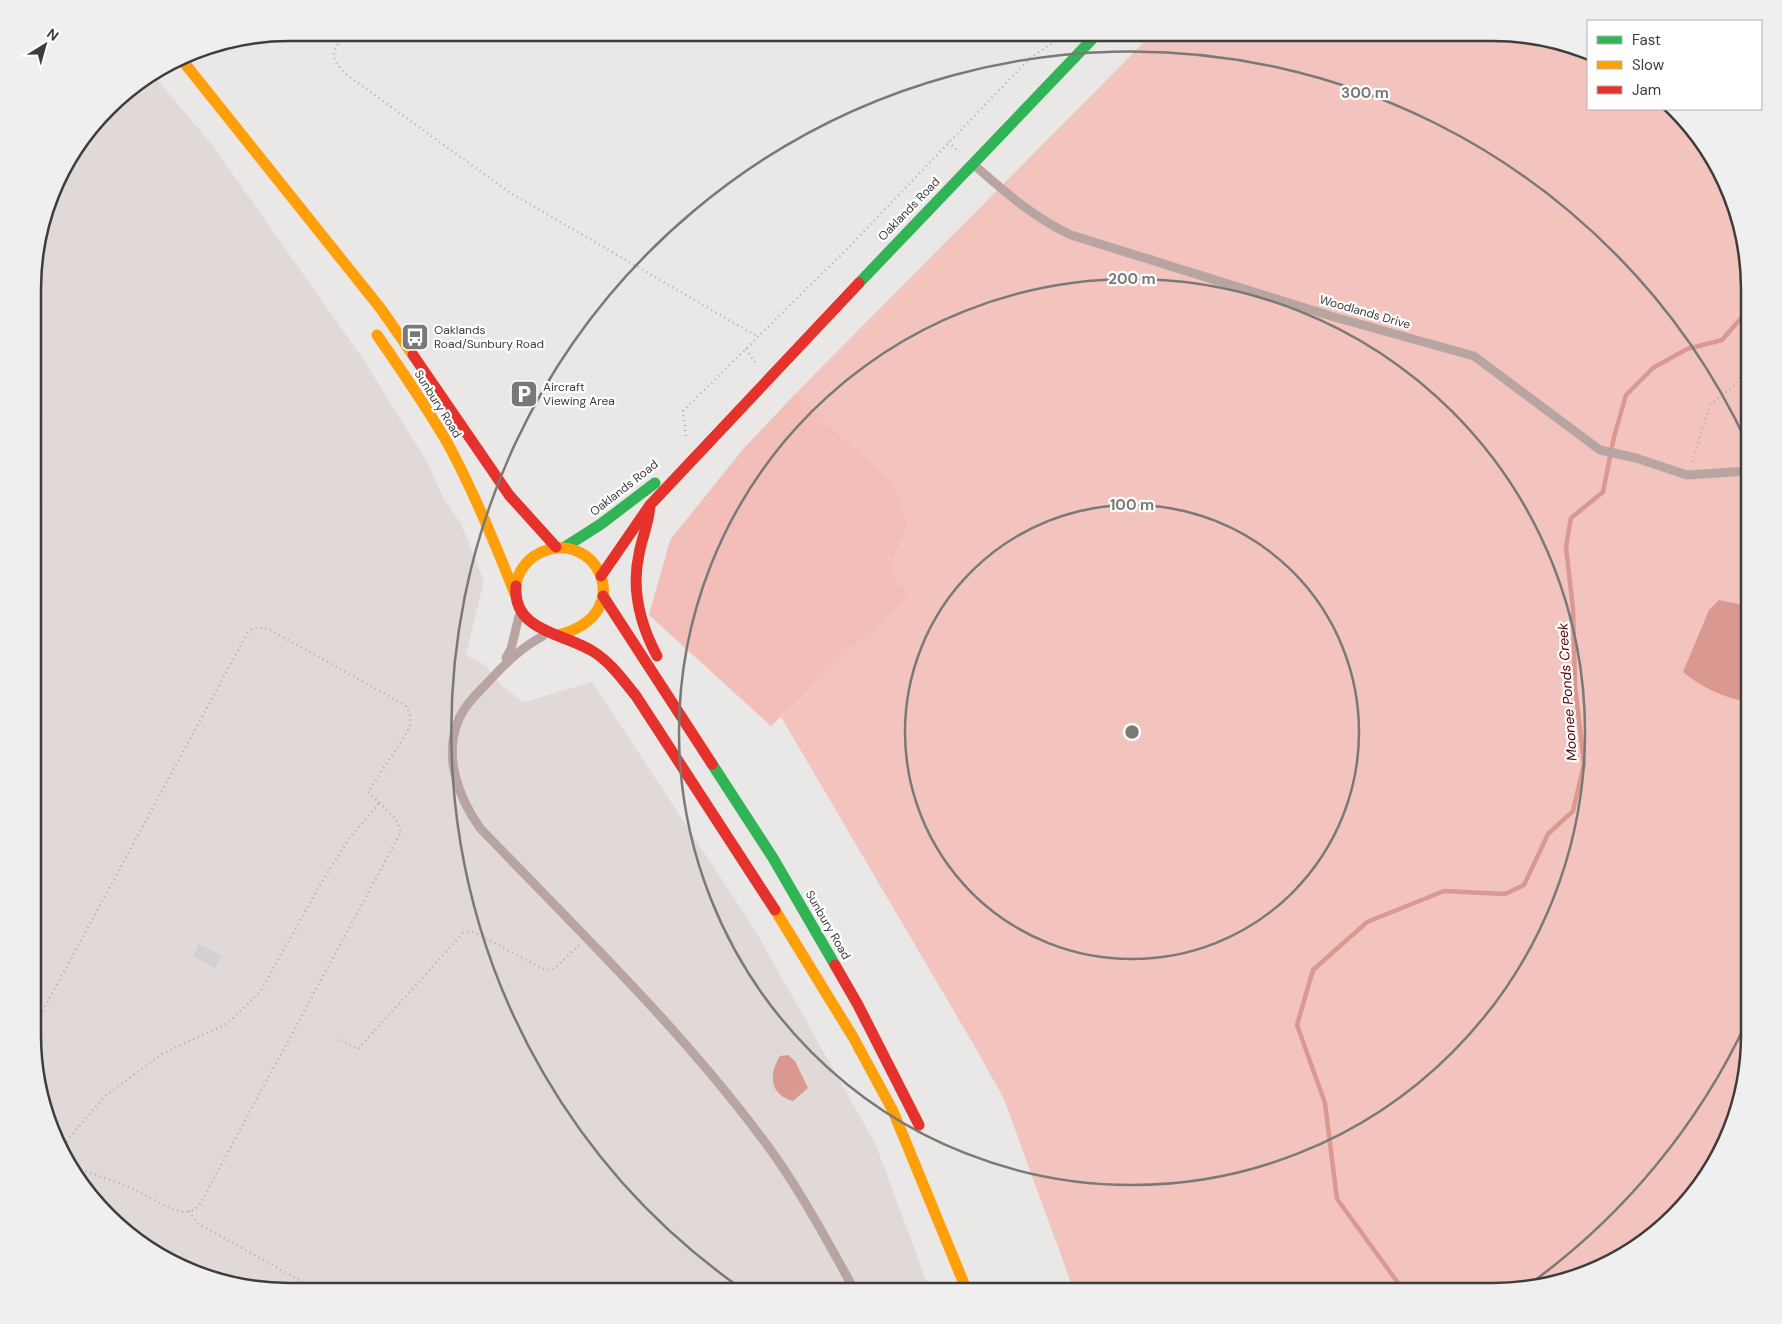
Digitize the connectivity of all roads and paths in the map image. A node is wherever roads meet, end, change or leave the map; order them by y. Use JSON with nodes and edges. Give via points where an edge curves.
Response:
{"nodes":[{"id":1,"x":339,"y":41,"type":"edge"},
{"id":2,"x":1056,"y":41,"type":"edge"},
{"id":3,"x":1090,"y":41,"type":"edge"},
{"id":4,"x":186,"y":64,"type":"edge"},
{"id":5,"x":246,"y":141,"type":"junction"},
{"id":6,"x":972,"y":163,"type":"junction"},
{"id":7,"x":328,"y":261,"type":"dead end"},
{"id":8,"x":371,"y":326,"type":"dead end"},
{"id":9,"x":758,"y":337,"type":"junction"},
{"id":10,"x":1741,"y":375,"type":"edge"},
{"id":11,"x":740,"y":406,"type":"junction"},
{"id":12,"x":1698,"y":449,"type":"dead end"},
{"id":13,"x":689,"y":452,"type":"junction"},
{"id":14,"x":1741,"y":472,"type":"edge"},
{"id":15,"x":640,"y":496,"type":"junction"},
{"id":16,"x":650,"y":505,"type":"junction"},
{"id":17,"x":560,"y":547,"type":"junction"},
{"id":18,"x":601,"y":576,"type":"junction"},
{"id":19,"x":516,"y":594,"type":"junction"},
{"id":20,"x":603,"y":596,"type":"junction"},
{"id":21,"x":520,"y":610,"type":"junction"},
{"id":22,"x":553,"y":634,"type":"junction"},
{"id":23,"x":502,"y":665,"type":"junction"},
{"id":24,"x":379,"y":803,"type":"junction"},
{"id":25,"x":773,"y":858,"type":"junction"},
{"id":26,"x":586,"y":938,"type":"junction"},
{"id":27,"x":41,"y":1014,"type":"edge"},
{"id":28,"x":341,"y":1040,"type":"dead end"},
{"id":29,"x":923,"y":1135,"type":"dead end"},
{"id":30,"x":66,"y":1142,"type":"edge"},
{"id":31,"x":81,"y":1170,"type":"edge"},
{"id":32,"x":189,"y":1211,"type":"junction"},
{"id":33,"x":305,"y":1283,"type":"edge"},
{"id":34,"x":851,"y":1283,"type":"edge"},
{"id":35,"x":964,"y":1283,"type":"edge"}],
"edges":[{"from":1,"to":9,"type":"path","via":[[333,54],[335,64],[346,75],[509,192]]},
{"from":2,"to":9,"type":"path","via":[[1030,58]]},
{"from":3,"to":6,"type":"main road","name":"Oaklands Road"},
{"from":4,"to":5,"type":"main road","name":"Sunbury Road"},
{"from":5,"to":7,"type":"main road","name":"Sunbury Road"},
{"from":5,"to":17,"type":"main road","name":"Sunbury Road","via":[[381,309],[518,508]]},
{"from":6,"to":11,"type":"main road","name":"Oaklands Road"},
{"from":6,"to":14,"type":"lane","name":"Woodlands Drive","via":[[1018,204],[1042,221],[1071,235],[1334,317],[1474,356],[1600,450],[1687,475]]},
{"from":8,"to":19,"type":"main road","name":"Sunbury Road","via":[[436,423],[495,542]]},
{"from":9,"to":13,"type":"path","via":[[683,411]]},
{"from":10,"to":12,"type":"path","via":[[1736,384],[1710,405]]},
{"from":11,"to":13,"type":"main road","name":"Oaklands Road"},
{"from":11,"to":16,"type":"main road","name":"Oaklands Road"},
{"from":13,"to":15,"type":"main road","name":"Oaklands Road"},
{"from":15,"to":16,"type":"main road"},
{"from":15,"to":17,"type":"main road","name":"Oaklands Road"},
{"from":16,"to":18,"type":"main road","name":"Oaklands Road"},
{"from":16,"to":25,"type":"main road","via":[[650,522],[636,568],[637,600],[644,633],[718,757]]},
{"from":17,"to":18,"type":"main road","via":[[587,556]]},
{"from":17,"to":19,"type":"main road","via":[[537,554],[522,568],[516,581]]},
{"from":18,"to":20,"type":"main road"},
{"from":19,"to":21,"type":"main road"},
{"from":20,"to":22,"type":"main road","via":[[593,620],[577,630]]},
{"from":20,"to":25,"type":"main road","name":"Sunbury Road"},
{"from":21,"to":22,"type":"main road","via":[[532,625]]},
{"from":21,"to":23,"type":"lane","via":[[511,649]]},
{"from":22,"to":23,"type":"lane","via":[[526,645]]},
{"from":22,"to":35,"type":"main road","via":[[585,647],[607,662],[636,696],[804,954],[893,1111]]},
{"from":23,"to":26,"type":"lane","via":[[459,718],[453,741],[459,793],[480,828]]},
{"from":24,"to":27,"type":"path","via":[[368,792],[408,731],[410,713],[405,705],[270,630],[254,628]]},
{"from":24,"to":30,"type":"path","via":[[324,878],[260,992],[228,1023],[162,1054],[105,1096]]},
{"from":24,"to":32,"type":"path","via":[[400,825],[394,847],[200,1204]]},
{"from":25,"to":29,"type":"main road","name":"Sunbury Road","via":[[858,1005]]},
{"from":26,"to":28,"type":"path","via":[[554,970],[545,970],[474,932],[463,933],[358,1049]]},
{"from":26,"to":34,"type":"lane","via":[[700,1059],[759,1134],[805,1201]]},
{"from":31,"to":32,"type":"path","via":[[132,1188],[169,1208]]},
{"from":32,"to":33,"type":"path","via":[[197,1224]]}]}
